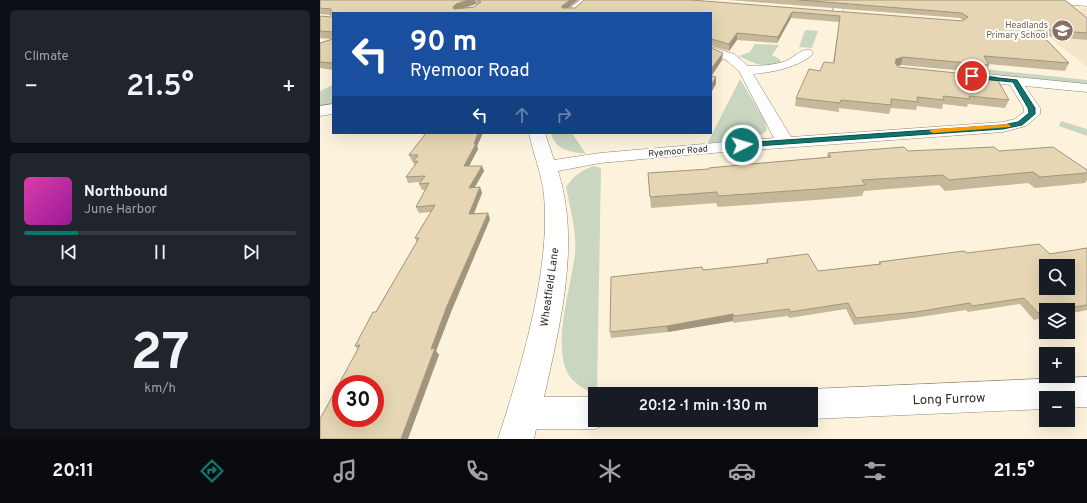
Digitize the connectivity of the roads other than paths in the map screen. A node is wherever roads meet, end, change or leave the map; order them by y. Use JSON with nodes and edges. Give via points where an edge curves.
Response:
{"nodes":[{"id":1,"x":585,"y":0,"type":"edge"},
{"id":2,"x":841,"y":0,"type":"edge"},
{"id":3,"x":1050,"y":0,"type":"edge"},
{"id":4,"x":1087,"y":3,"type":"edge"},
{"id":5,"x":570,"y":12,"type":"edge"},
{"id":6,"x":838,"y":13,"type":"edge"},
{"id":7,"x":712,"y":50,"type":"edge"},
{"id":8,"x":807,"y":53,"type":"dead end"},
{"id":9,"x":745,"y":70,"type":"junction"},
{"id":10,"x":954,"y":75,"type":"edge"},
{"id":11,"x":1015,"y":81,"type":"junction"},
{"id":12,"x":1087,"y":88,"type":"edge"},
{"id":13,"x":332,"y":108,"type":"edge"},
{"id":14,"x":320,"y":111,"type":"edge"},
{"id":15,"x":537,"y":134,"type":"edge"},
{"id":16,"x":785,"y":142,"type":"junction"},
{"id":17,"x":547,"y":167,"type":"junction"},
{"id":18,"x":1087,"y":392,"type":"edge"},
{"id":19,"x":818,"y":404,"type":"edge"},
{"id":20,"x":588,"y":414,"type":"edge"},
{"id":21,"x":520,"y":426,"type":"edge"}],
"edges":[{"from":1,"to":5,"type":"street"},
{"from":2,"to":6,"type":"street"},
{"from":3,"to":4,"type":"street"},
{"from":7,"to":9,"type":"street","via":[[730,56]]},
{"from":8,"to":9,"type":"street","via":[[788,65]]},
{"from":9,"to":16,"type":"street"},
{"from":10,"to":11,"type":"street"},
{"from":11,"to":12,"type":"street"},
{"from":11,"to":16,"type":"street","name":"Ryemoor Road","via":[[1032,108],[1032,114],[1020,123],[1003,127]]},
{"from":13,"to":14,"type":"street"},
{"from":15,"to":17,"type":"street","name":"Wheatfield Lane"},
{"from":16,"to":17,"type":"street","name":"Ryemoor Road","via":[[600,158]]},
{"from":17,"to":21,"type":"street","name":"Wheatfield Lane","via":[[554,194],[554,264],[547,316]]},
{"from":18,"to":19,"type":"street","name":"Long Furrow"},
{"from":20,"to":21,"type":"street"}]}
